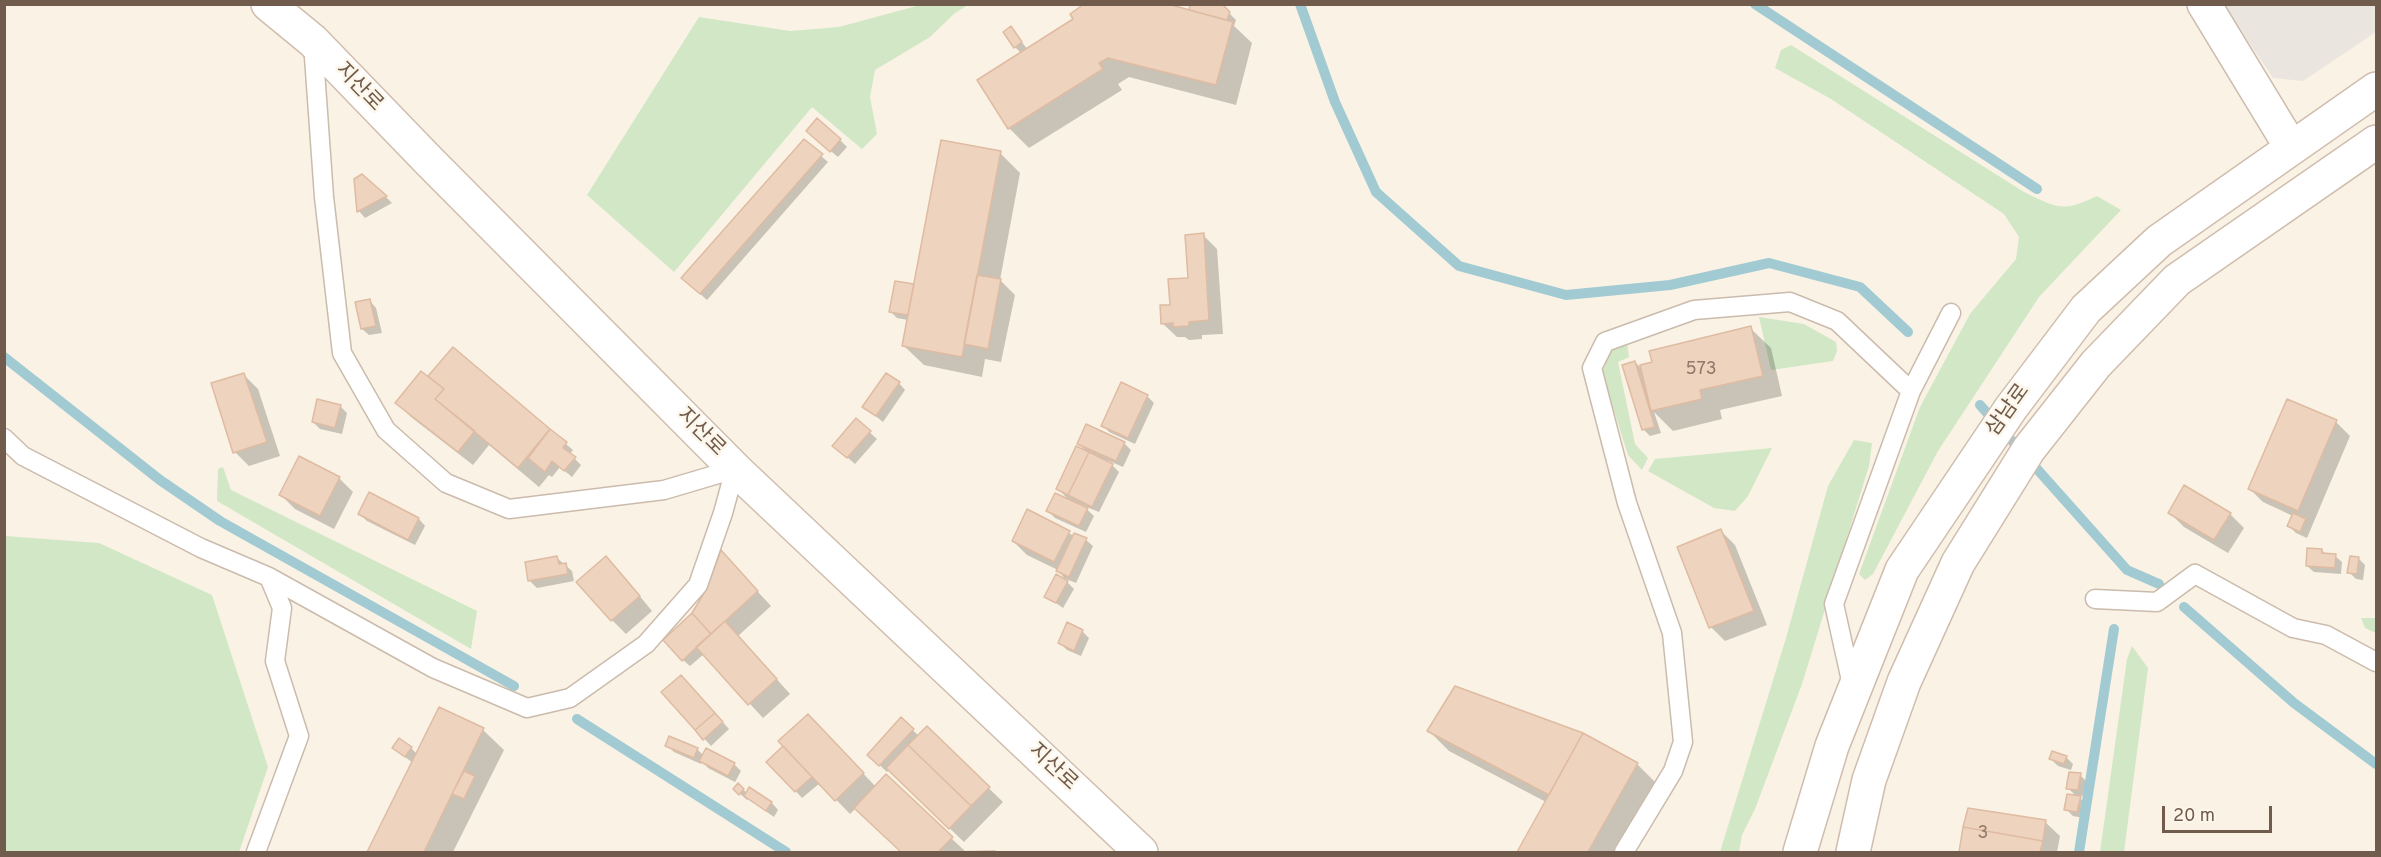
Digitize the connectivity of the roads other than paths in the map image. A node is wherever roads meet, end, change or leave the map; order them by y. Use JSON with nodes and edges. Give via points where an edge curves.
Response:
{"nodes":[{"id":1,"x":268,"y":4,"type":"edge"},
{"id":2,"x":2204,"y":4,"type":"edge"},
{"id":3,"x":313,"y":40,"type":"junction"},
{"id":4,"x":2376,"y":89,"type":"edge"},
{"id":5,"x":2376,"y":142,"type":"edge"},
{"id":6,"x":2291,"y":147,"type":"junction"},
{"id":7,"x":1951,"y":313,"type":"dead end"},
{"id":8,"x":1911,"y":391,"type":"junction"},
{"id":9,"x":4,"y":438,"type":"edge"},
{"id":10,"x":735,"y":469,"type":"junction"},
{"id":11,"x":269,"y":577,"type":"junction"},
{"id":12,"x":2095,"y":599,"type":"dead end"},
{"id":13,"x":2376,"y":663,"type":"edge"},
{"id":14,"x":1854,"y":692,"type":"junction"},
{"id":15,"x":1813,"y":810,"type":"junction"},
{"id":16,"x":256,"y":852,"type":"edge"},
{"id":17,"x":1142,"y":852,"type":"edge"},
{"id":18,"x":1624,"y":852,"type":"edge"},
{"id":19,"x":1779,"y":852,"type":"edge"},
{"id":20,"x":1800,"y":852,"type":"edge"},
{"id":21,"x":1853,"y":852,"type":"edge"}],
"edges":[{"from":1,"to":3,"type":"main road","name":"지산로"},
{"from":2,"to":6,"type":"main road"},
{"from":3,"to":10,"type":"main road","name":"지산로"},
{"from":3,"to":10,"type":"lane","via":[[324,197],[342,353],[386,430],[446,483],[509,509],[664,490]]},
{"from":4,"to":6,"type":"main road","name":"삼남로"},
{"from":5,"to":21,"type":"main road","name":"삼남로","via":[[2177,280],[2096,364],[2029,449],[1958,563],[1904,682],[1869,780]]},
{"from":6,"to":14,"type":"main road","name":"삼남로","via":[[2159,242],[2086,309],[2002,420],[1902,570]]},
{"from":7,"to":8,"type":"lane"},
{"from":8,"to":14,"type":"lane","via":[[1834,604]]},
{"from":8,"to":18,"type":"lane","via":[[1837,321],[1790,302],[1694,310],[1605,342],[1592,368],[1627,503],[1672,633],[1683,742],[1673,771]]},
{"from":9,"to":11,"type":"lane","via":[[23,456],[201,548]]},
{"from":10,"to":11,"type":"lane","via":[[698,585],[637,651],[570,698],[527,708],[433,668]]},
{"from":10,"to":17,"type":"main road","name":"지산로"},
{"from":11,"to":16,"type":"lane","via":[[282,608],[275,661],[299,736]]},
{"from":12,"to":13,"type":"lane","via":[[2157,602],[2195,574],[2293,628],[2326,635]]},
{"from":14,"to":15,"type":"main road","name":"삼남로","via":[[1832,746]]},
{"from":15,"to":19,"type":"main road"},
{"from":15,"to":20,"type":"main road","name":"삼남로"}]}
